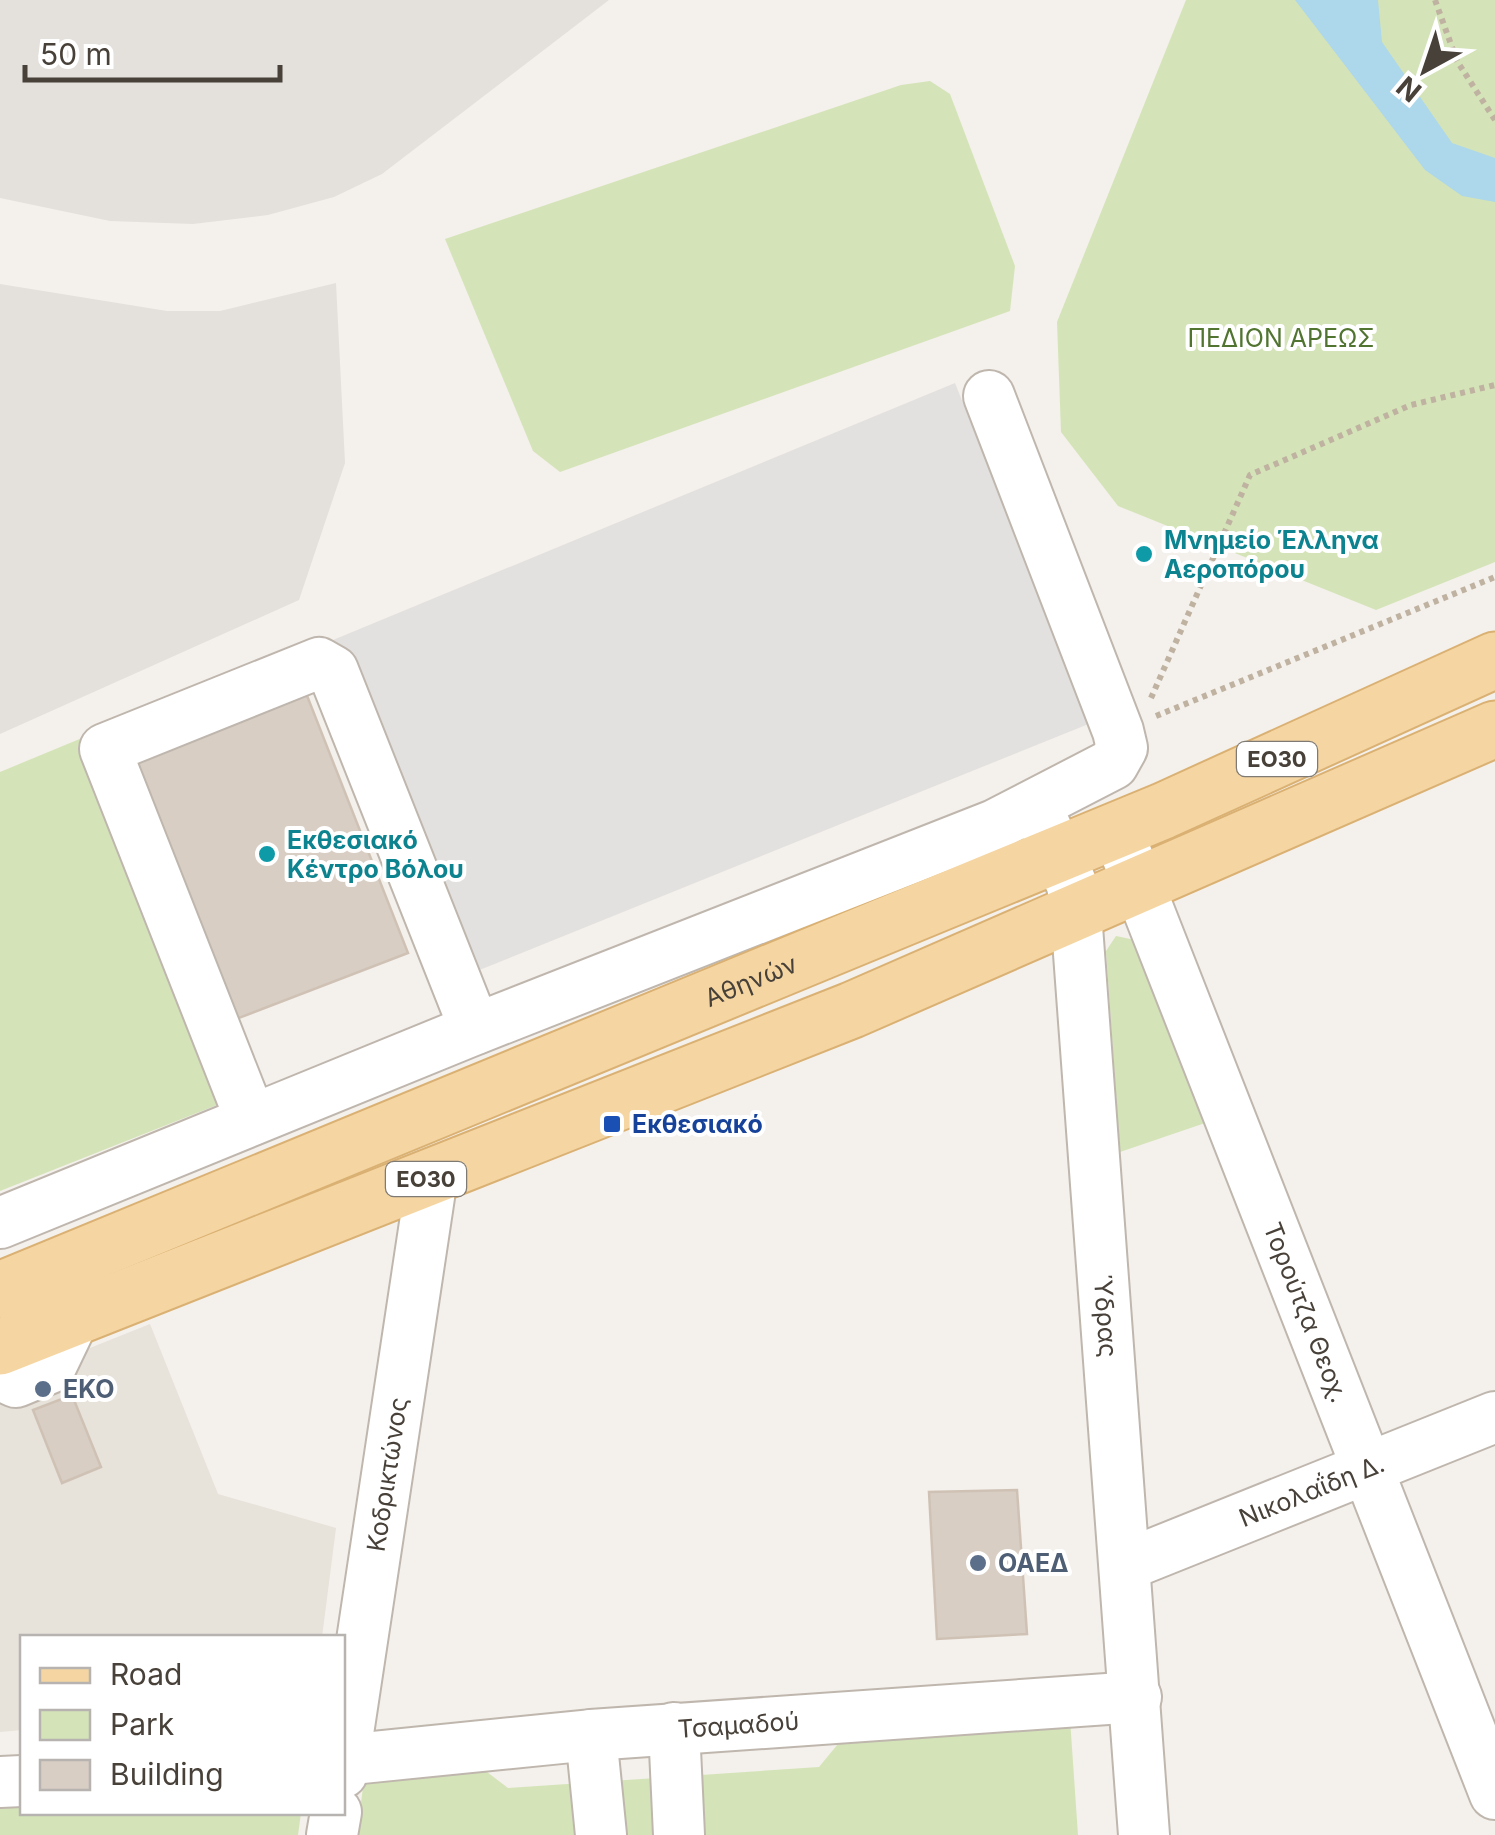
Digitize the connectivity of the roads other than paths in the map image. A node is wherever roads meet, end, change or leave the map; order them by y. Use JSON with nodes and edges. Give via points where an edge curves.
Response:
{"nodes":[{"id":1,"x":989,"y":396,"type":"dead end"},
{"id":2,"x":1495,"y":660,"type":"edge"},
{"id":3,"x":1495,"y":730,"type":"edge"},
{"id":4,"x":1030,"y":829,"type":"junction"},
{"id":5,"x":1117,"y":830,"type":"junction"},
{"id":6,"x":1139,"y":886,"type":"junction"},
{"id":7,"x":1076,"y":913,"type":"junction"},
{"id":8,"x":476,"y":1029,"type":"junction"},
{"id":9,"x":250,"y":1120,"type":"junction"},
{"id":10,"x":432,"y":1177,"type":"junction"},
{"id":11,"x":0,"y":1223,"type":"edge"},
{"id":12,"x":0,"y":1290,"type":"edge"},
{"id":13,"x":73,"y":1320,"type":"junction"},
{"id":14,"x":0,"y":1347,"type":"edge"},
{"id":15,"x":0,"y":1375,"type":"edge"},
{"id":16,"x":1495,"y":1416,"type":"edge"},
{"id":17,"x":1367,"y":1468,"type":"junction"},
{"id":18,"x":1126,"y":1565,"type":"junction"},
{"id":19,"x":1136,"y":1697,"type":"junction"},
{"id":20,"x":674,"y":1728,"type":"junction"},
{"id":21,"x":591,"y":1734,"type":"junction"},
{"id":22,"x":345,"y":1752,"type":"edge"},
{"id":23,"x":345,"y":1765,"type":"edge"},
{"id":24,"x":1495,"y":1794,"type":"edge"},
{"id":25,"x":600,"y":1835,"type":"edge"},
{"id":26,"x":680,"y":1835,"type":"edge"},
{"id":27,"x":1144,"y":1835,"type":"edge"}],
"edges":[{"from":1,"to":4,"type":"street","via":[[1129,726],[1113,764]]},
{"from":2,"to":5,"type":"main road","name":"Αθηνών","number":"ΕΟ30"},
{"from":3,"to":6,"type":"main road","number":"ΕΟ30"},
{"from":4,"to":5,"type":"main road","name":"Αθηνών","number":"ΕΟ30"},
{"from":4,"to":7,"type":"street","name":"Ύδρας","via":[[1072,885]]},
{"from":4,"to":8,"type":"street"},
{"from":4,"to":12,"type":"main road","name":"Αθηνών","number":"ΕΟ30"},
{"from":5,"to":6,"type":"street","name":"Τορούτζα Θεοχ."},
{"from":6,"to":7,"type":"main road","number":"ΕΟ30"},
{"from":6,"to":17,"type":"street","name":"Τορούτζα Θεοχ."},
{"from":7,"to":10,"type":"main road","number":"ΕΟ30"},
{"from":7,"to":18,"type":"street","name":"Ύδρας"},
{"from":8,"to":9,"type":"street"},
{"from":8,"to":9,"type":"street","via":[[333,671],[319,663],[105,749]]},
{"from":9,"to":11,"type":"street"},
{"from":10,"to":13,"type":"main road","number":"ΕΟ30"},
{"from":10,"to":22,"type":"street","name":"Κοδρικτώνος"},
{"from":13,"to":14,"type":"main road","number":"ΕΟ30"},
{"from":13,"to":15,"type":"street","via":[[50,1368],[16,1382]]},
{"from":16,"to":17,"type":"street","name":"Νικολαΐδη Δ."},
{"from":17,"to":18,"type":"street","name":"Νικολαΐδη Δ."},
{"from":17,"to":24,"type":"street","name":"Τορούτζα Θεοχ."},
{"from":18,"to":19,"type":"street","name":"Ύδρας"},
{"from":19,"to":20,"type":"street","name":"Τσαμαδού"},
{"from":19,"to":27,"type":"street","name":"Ύδρας"},
{"from":20,"to":21,"type":"street","name":"Τσαμαδού"},
{"from":20,"to":26,"type":"street"},
{"from":21,"to":23,"type":"street","name":"Τσαμαδού"},
{"from":21,"to":25,"type":"street"}]}
